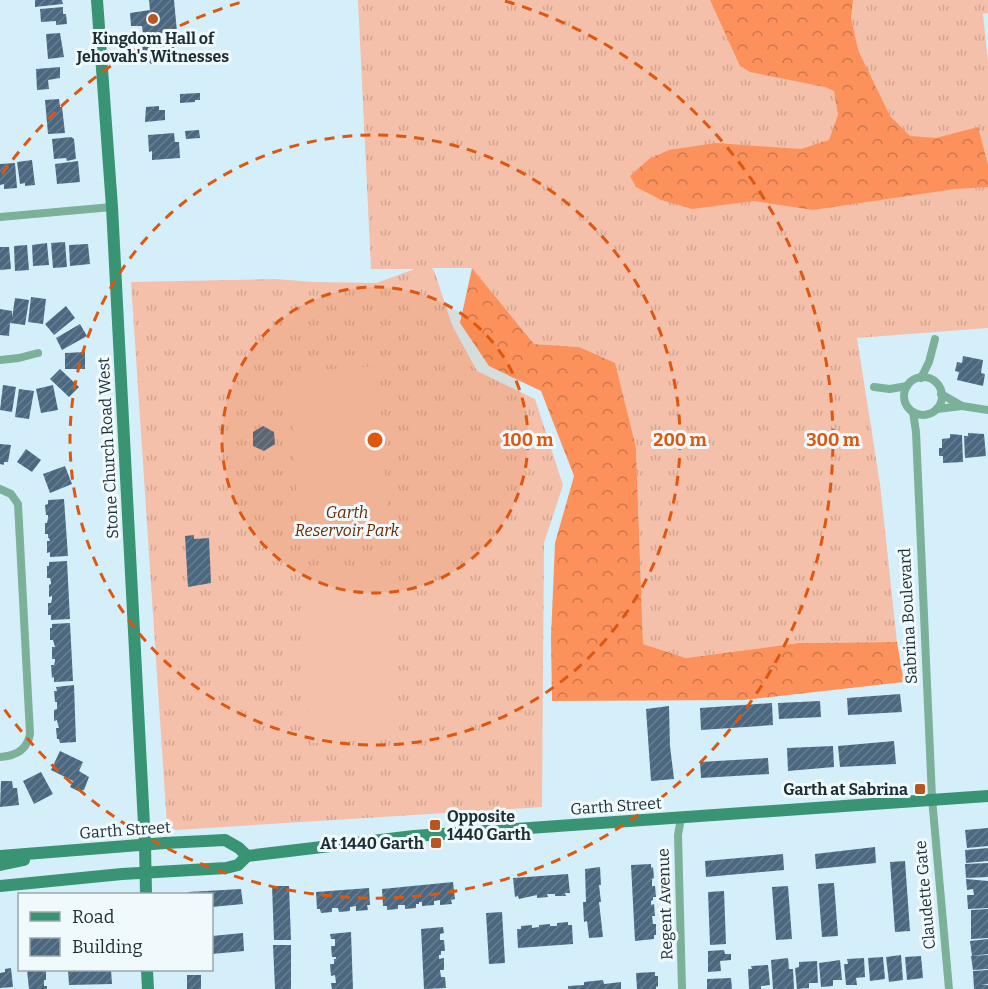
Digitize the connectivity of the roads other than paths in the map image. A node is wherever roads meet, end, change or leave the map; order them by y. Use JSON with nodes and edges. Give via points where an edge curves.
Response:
{"nodes":[{"id":1,"x":97,"y":0,"type":"edge"},
{"id":2,"x":112,"y":207,"type":"junction"},
{"id":3,"x":0,"y":217,"type":"edge"},
{"id":4,"x":935,"y":339,"type":"dead end"},
{"id":5,"x":38,"y":352,"type":"dead end"},
{"id":6,"x":0,"y":360,"type":"edge"},
{"id":7,"x":929,"y":362,"type":"junction"},
{"id":8,"x":921,"y":378,"type":"junction"},
{"id":9,"x":932,"y":380,"type":"junction"},
{"id":10,"x":907,"y":386,"type":"junction"},
{"id":11,"x":874,"y":387,"type":"dead end"},
{"id":12,"x":891,"y":389,"type":"junction"},
{"id":13,"x":941,"y":394,"type":"junction"},
{"id":14,"x":904,"y":399,"type":"junction"},
{"id":15,"x":962,"y":406,"type":"junction"},
{"id":16,"x":937,"y":409,"type":"junction"},
{"id":17,"x":988,"y":410,"type":"edge"},
{"id":18,"x":913,"y":412,"type":"junction"},
{"id":19,"x":926,"y":415,"type":"junction"},
{"id":20,"x":915,"y":432,"type":"junction"},
{"id":21,"x":0,"y":489,"type":"edge"},
{"id":22,"x":0,"y":757,"type":"edge"},
{"id":23,"x":988,"y":796,"type":"edge"},
{"id":24,"x":932,"y":798,"type":"junction"},
{"id":25,"x":681,"y":818,"type":"junction"},
{"id":26,"x":145,"y":844,"type":"junction"},
{"id":27,"x":66,"y":851,"type":"junction"},
{"id":28,"x":0,"y":856,"type":"edge"},
{"id":29,"x":247,"y":856,"type":"junction"},
{"id":30,"x":0,"y":866,"type":"edge"},
{"id":31,"x":145,"y":873,"type":"junction"},
{"id":32,"x":0,"y":886,"type":"edge"},
{"id":33,"x":146,"y":893,"type":"edge"},
{"id":34,"x":147,"y":971,"type":"edge"},
{"id":35,"x":148,"y":989,"type":"edge"},
{"id":36,"x":682,"y":989,"type":"edge"},
{"id":37,"x":949,"y":989,"type":"edge"}],
"edges":[{"from":1,"to":2,"type":"main road","name":"Stone Church Road West"},
{"from":2,"to":3,"type":"street"},
{"from":2,"to":26,"type":"main road","name":"Stone Church Road West"},
{"from":4,"to":7,"type":"street"},
{"from":5,"to":6,"type":"street"},
{"from":7,"to":8,"type":"street"},
{"from":7,"to":9,"type":"street"},
{"from":8,"to":9,"type":"street"},
{"from":8,"to":10,"type":"street"},
{"from":9,"to":13,"type":"street"},
{"from":10,"to":12,"type":"street"},
{"from":10,"to":14,"type":"street"},
{"from":11,"to":12,"type":"street"},
{"from":12,"to":14,"type":"street"},
{"from":13,"to":15,"type":"street"},
{"from":13,"to":16,"type":"street"},
{"from":14,"to":18,"type":"street"},
{"from":15,"to":16,"type":"street"},
{"from":15,"to":17,"type":"street"},
{"from":16,"to":19,"type":"street"},
{"from":18,"to":19,"type":"street"},
{"from":18,"to":20,"type":"street","name":"Sabrina Boulevard"},
{"from":19,"to":20,"type":"street"},
{"from":20,"to":24,"type":"street","name":"Sabrina Boulevard"},
{"from":21,"to":22,"type":"street","via":[[11,494],[18,504],[30,734],[20,752]]},
{"from":23,"to":24,"type":"main road","name":"Garth Street"},
{"from":24,"to":25,"type":"main road","name":"Garth Street"},
{"from":24,"to":37,"type":"street","name":"Claudette Gate"},
{"from":25,"to":29,"type":"main road","name":"Garth Street","via":[[424,835]]},
{"from":25,"to":36,"type":"street","name":"Regent Avenue","via":[[678,836]]},
{"from":26,"to":27,"type":"main road","name":"Garth Street"},
{"from":26,"to":29,"type":"main road","name":"Garth Street","via":[[225,840]]},
{"from":26,"to":31,"type":"main road","name":"Stone Church Road West"},
{"from":27,"to":28,"type":"main road","name":"Garth Street"},
{"from":27,"to":30,"type":"main road"},
{"from":29,"to":31,"type":"main road","name":"Garth Street","via":[[238,865],[226,868]]},
{"from":31,"to":32,"type":"main road","name":"Garth Street"},
{"from":31,"to":33,"type":"main road","name":"Stone Church Road West"},
{"from":34,"to":35,"type":"main road"}]}
